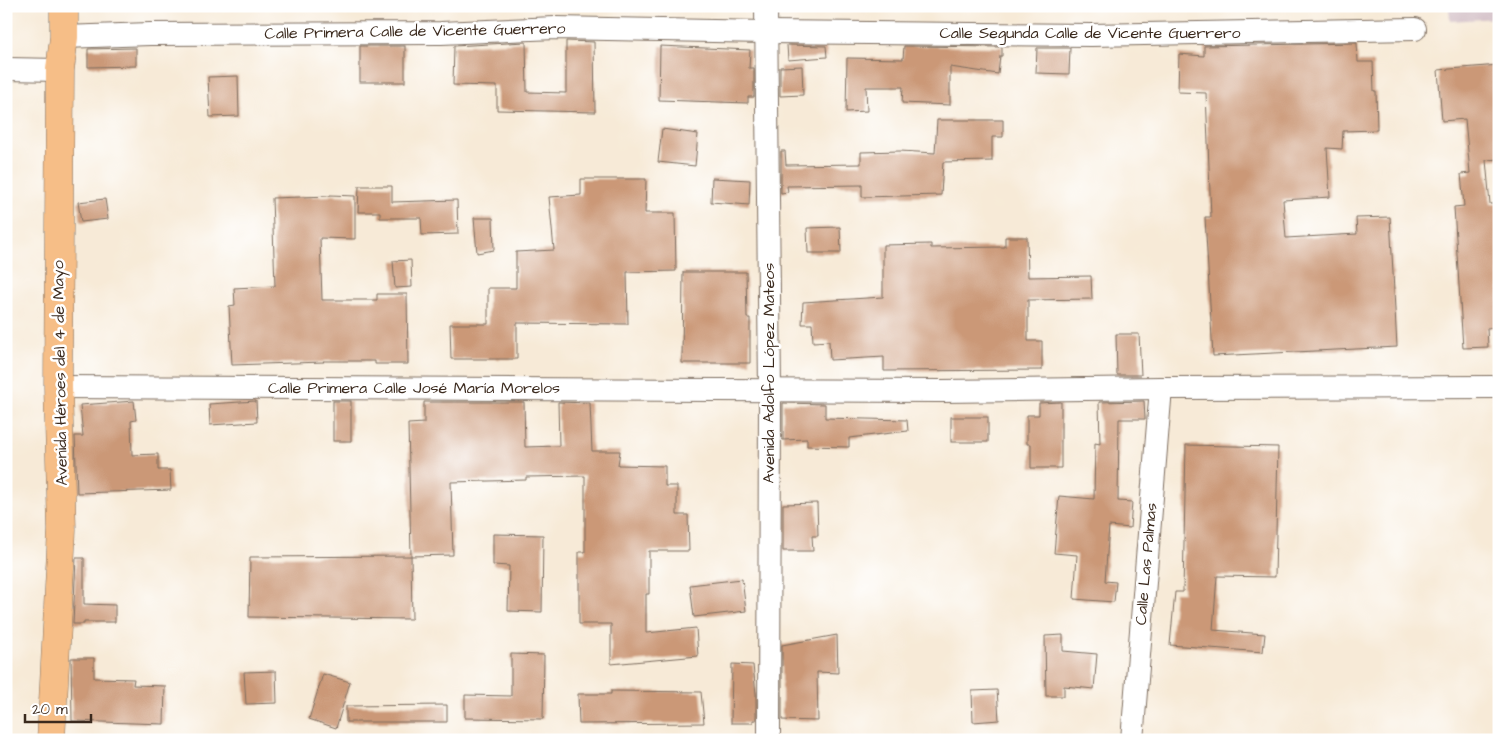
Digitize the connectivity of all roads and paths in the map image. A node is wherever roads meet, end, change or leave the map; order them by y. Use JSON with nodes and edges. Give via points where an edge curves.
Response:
{"nodes":[{"id":1,"x":766,"y":6,"type":"edge"},
{"id":2,"x":59,"y":7,"type":"edge"},
{"id":3,"x":1415,"y":29,"type":"dead end"},
{"id":4,"x":766,"y":32,"type":"junction"},
{"id":5,"x":64,"y":37,"type":"junction"},
{"id":6,"x":6,"y":69,"type":"edge"},
{"id":7,"x":60,"y":70,"type":"junction"},
{"id":8,"x":58,"y":387,"type":"junction"},
{"id":9,"x":1499,"y":387,"type":"edge"},
{"id":10,"x":1161,"y":388,"type":"junction"},
{"id":11,"x":770,"y":390,"type":"junction"},
{"id":12,"x":51,"y":740,"type":"edge"},
{"id":13,"x":769,"y":740,"type":"edge"},
{"id":14,"x":1123,"y":740,"type":"edge"},
{"id":15,"x":1132,"y":740,"type":"edge"}],
"edges":[{"from":1,"to":4,"type":"street","name":"Avenida Adolfo López Mateos"},
{"from":2,"to":5,"type":"main road","name":"Avenida Héroes del 4 de Mayo"},
{"from":3,"to":4,"type":"street","name":"Calle Segunda Calle de Vicente Guerrero","via":[[1091,35]]},
{"from":4,"to":5,"type":"street","name":"Calle Primera Calle de Vicente Guerrero","via":[[555,28],[441,33]]},
{"from":4,"to":11,"type":"street","name":"Avenida Adolfo López Mateos"},
{"from":5,"to":7,"type":"main road","name":"Avenida Héroes del 4 de Mayo"},
{"from":6,"to":7,"type":"street"},
{"from":7,"to":8,"type":"main road","name":"Avenida Héroes del 4 de Mayo"},
{"from":8,"to":11,"type":"street","name":"Calle Primera Calle José María Morelos"},
{"from":8,"to":12,"type":"main road","name":"Avenida Héroes del 4 de Mayo","via":[[62,530]]},
{"from":9,"to":10,"type":"street","name":"Calle Primera Calle José María Morelos"},
{"from":10,"to":11,"type":"street","name":"Calle Primera Calle José María Morelos"},
{"from":10,"to":15,"type":"street","name":"Calle Las Palmas"},
{"from":11,"to":13,"type":"street","name":"Avenida Adolfo López Mateos"},
{"from":14,"to":15,"type":"street"}]}
